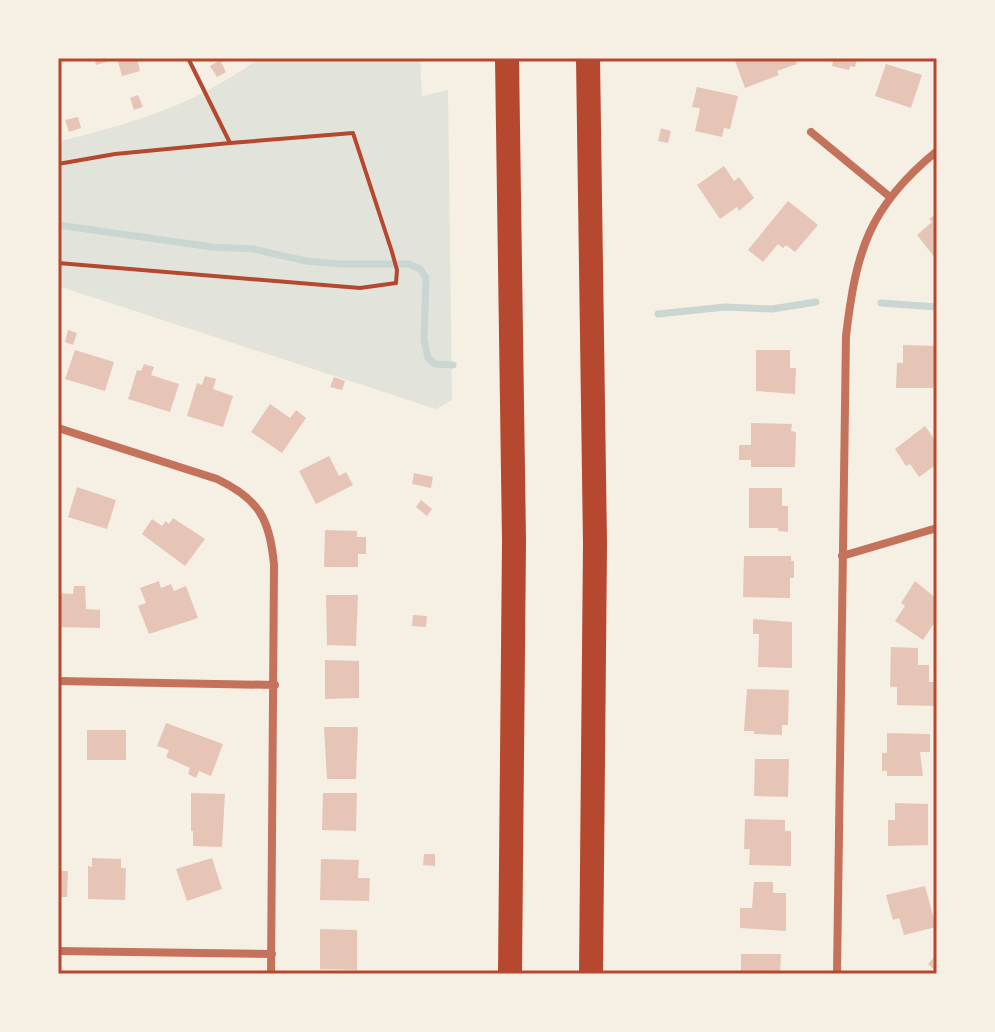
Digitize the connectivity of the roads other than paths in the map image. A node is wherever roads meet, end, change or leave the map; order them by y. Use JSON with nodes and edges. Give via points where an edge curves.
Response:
{"nodes":[{"id":1,"x":507,"y":58,"type":"edge"},
{"id":2,"x":588,"y":58,"type":"edge"},
{"id":3,"x":811,"y":132,"type":"dead end"},
{"id":4,"x":937,"y":151,"type":"edge"},
{"id":5,"x":890,"y":197,"type":"junction"},
{"id":6,"x":58,"y":428,"type":"edge"},
{"id":7,"x":937,"y":528,"type":"edge"},
{"id":8,"x":842,"y":556,"type":"junction"},
{"id":9,"x":58,"y":681,"type":"edge"},
{"id":10,"x":275,"y":685,"type":"junction"},
{"id":11,"x":58,"y":951,"type":"edge"},
{"id":12,"x":272,"y":954,"type":"junction"},
{"id":13,"x":271,"y":974,"type":"edge"},
{"id":14,"x":510,"y":974,"type":"edge"},
{"id":15,"x":591,"y":974,"type":"edge"},
{"id":16,"x":837,"y":974,"type":"edge"}],
"edges":[{"from":1,"to":14,"type":"highway","via":[[514,541]]},
{"from":2,"to":15,"type":"highway","via":[[595,544]]},
{"from":3,"to":5,"type":"street"},
{"from":4,"to":5,"type":"street"},
{"from":5,"to":8,"type":"street","via":[[859,254],[852,287],[846,336]]},
{"from":6,"to":10,"type":"street","via":[[217,479],[240,490],[257,507],[272,546]]},
{"from":7,"to":8,"type":"street"},
{"from":8,"to":16,"type":"street"},
{"from":9,"to":10,"type":"street"},
{"from":10,"to":12,"type":"street"},
{"from":11,"to":12,"type":"street"},
{"from":12,"to":13,"type":"street"}]}
